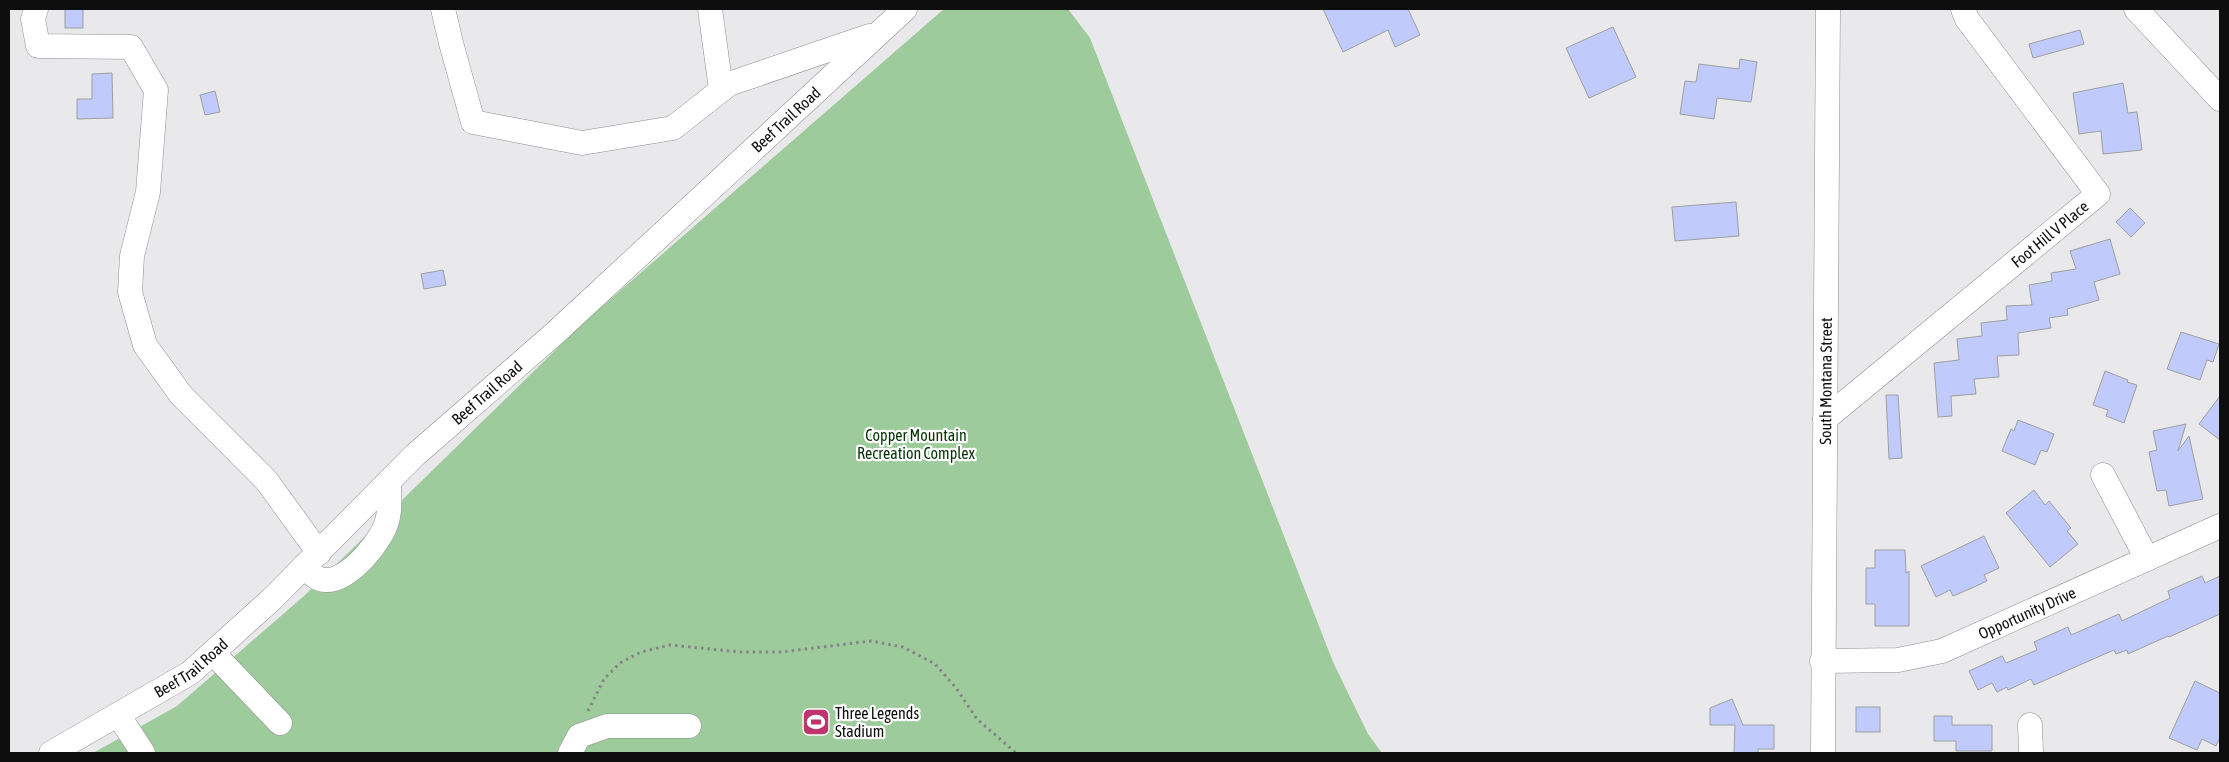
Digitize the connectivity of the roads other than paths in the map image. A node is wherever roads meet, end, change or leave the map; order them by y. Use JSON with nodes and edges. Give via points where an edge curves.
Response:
{"nodes":[{"id":1,"x":36,"y":9,"type":"edge"},
{"id":2,"x":443,"y":9,"type":"edge"},
{"id":3,"x":710,"y":9,"type":"edge"},
{"id":4,"x":905,"y":9,"type":"edge"},
{"id":5,"x":1828,"y":9,"type":"edge"},
{"id":6,"x":1963,"y":9,"type":"edge"},
{"id":7,"x":2136,"y":9,"type":"edge"},
{"id":8,"x":878,"y":33,"type":"junction"},
{"id":9,"x":722,"y":89,"type":"junction"},
{"id":10,"x":2220,"y":99,"type":"edge"},
{"id":11,"x":1825,"y":419,"type":"junction"},
{"id":12,"x":2104,"y":475,"type":"dead end"},
{"id":13,"x":389,"y":482,"type":"junction"},
{"id":14,"x":2220,"y":526,"type":"edge"},
{"id":15,"x":2147,"y":559,"type":"junction"},
{"id":16,"x":311,"y":560,"type":"junction"},
{"id":17,"x":213,"y":653,"type":"junction"},
{"id":18,"x":1822,"y":661,"type":"junction"},
{"id":19,"x":118,"y":716,"type":"junction"},
{"id":20,"x":280,"y":723,"type":"dead end"},
{"id":21,"x":2030,"y":725,"type":"dead end"},
{"id":22,"x":689,"y":726,"type":"dead end"},
{"id":23,"x":574,"y":745,"type":"edge"},
{"id":24,"x":51,"y":753,"type":"edge"},
{"id":25,"x":143,"y":753,"type":"edge"},
{"id":26,"x":1823,"y":753,"type":"edge"},
{"id":27,"x":2031,"y":753,"type":"edge"}],
"edges":[{"from":1,"to":16,"type":"street","via":[[33,19],[38,46],[131,47],[156,90],[148,192],[132,256],[130,292],[145,345],[181,395],[266,480]]},
{"from":2,"to":9,"type":"street","via":[[473,122],[582,144],[673,128]]},
{"from":3,"to":9,"type":"street"},
{"from":4,"to":8,"type":"street","name":"Beef Trail Road"},
{"from":5,"to":11,"type":"street","name":"South Montana Street"},
{"from":6,"to":11,"type":"street","name":"Foot Hill V Place","via":[[1967,19],[2098,194]]},
{"from":7,"to":10,"type":"street"},
{"from":8,"to":9,"type":"street"},
{"from":8,"to":13,"type":"street","name":"Beef Trail Road","via":[[554,334],[415,455]]},
{"from":11,"to":18,"type":"street","name":"South Montana Street"},
{"from":12,"to":15,"type":"street"},
{"from":13,"to":16,"type":"street","name":"Beef Trail Road"},
{"from":13,"to":16,"type":"street","via":[[390,510],[382,535],[346,574],[321,580],[313,576]]},
{"from":14,"to":15,"type":"street","name":"Opportunity Drive"},
{"from":15,"to":18,"type":"street","name":"Opportunity Drive","via":[[1942,651],[1898,660]]},
{"from":16,"to":17,"type":"street","name":"Beef Trail Road"},
{"from":17,"to":19,"type":"street","name":"Beef Trail Road","via":[[190,673]]},
{"from":17,"to":20,"type":"street"},
{"from":18,"to":26,"type":"street","name":"South Montana Street"},
{"from":19,"to":24,"type":"street","name":"Beef Trail Road"},
{"from":19,"to":25,"type":"street"},
{"from":21,"to":27,"type":"street"},
{"from":22,"to":23,"type":"street","via":[[606,726]]}]}
